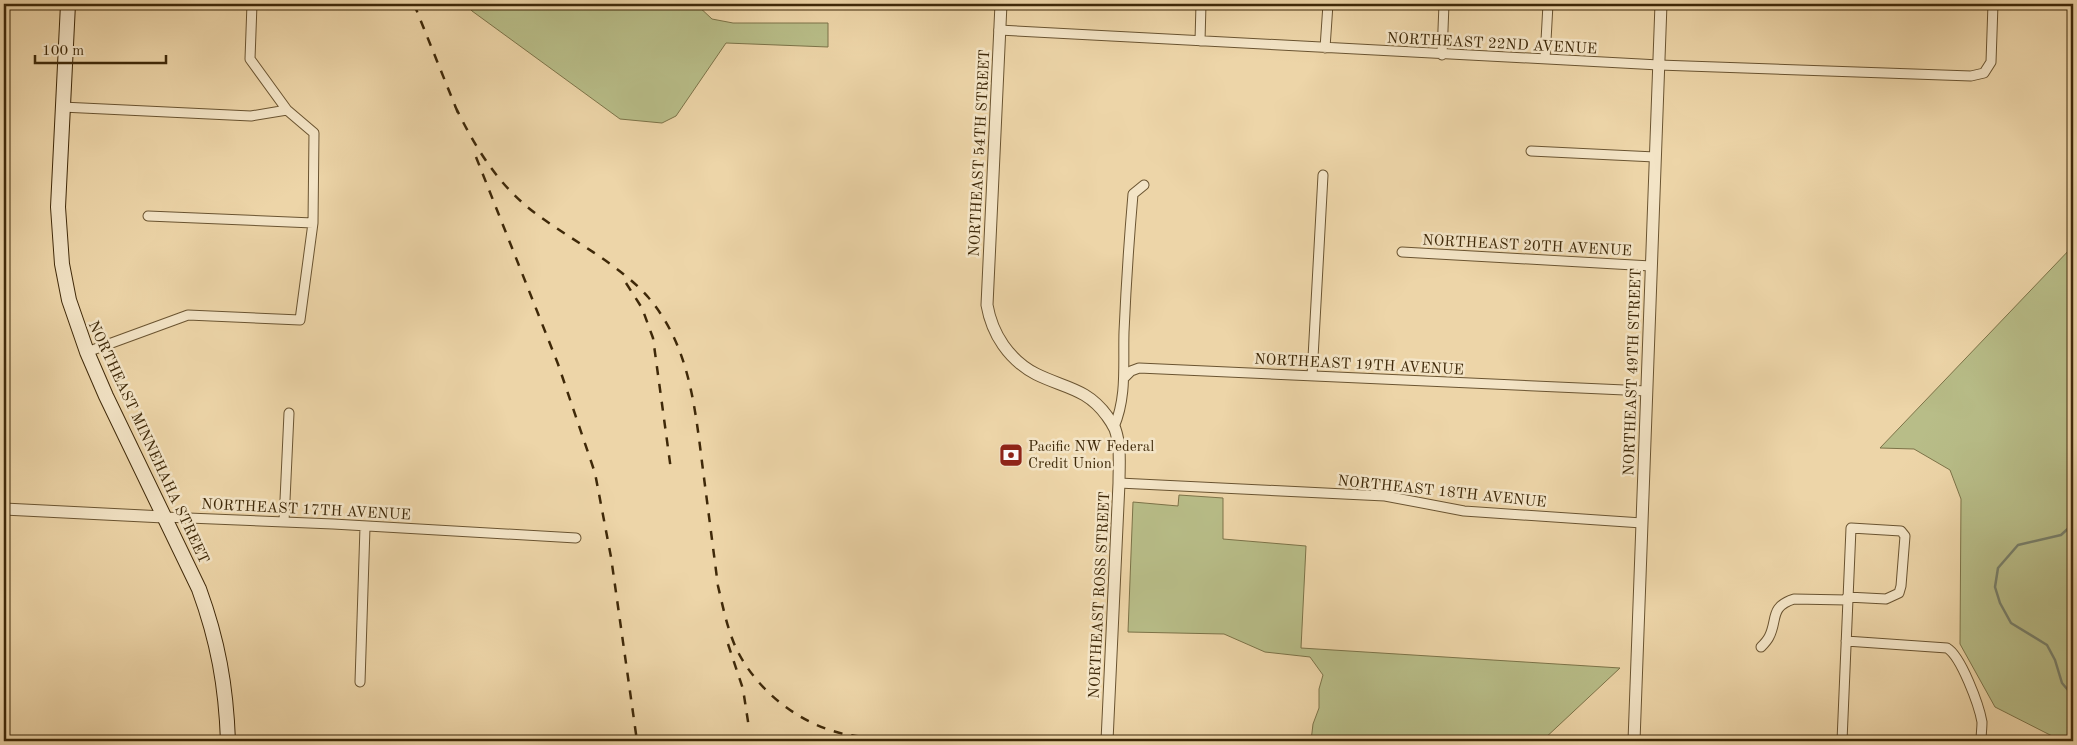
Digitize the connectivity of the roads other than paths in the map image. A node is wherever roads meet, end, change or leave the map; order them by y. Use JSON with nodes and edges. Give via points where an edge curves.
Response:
{"nodes":[{"id":1,"x":68,"y":4,"type":"edge"},
{"id":2,"x":252,"y":4,"type":"edge"},
{"id":3,"x":1001,"y":4,"type":"edge"},
{"id":4,"x":1201,"y":4,"type":"edge"},
{"id":5,"x":1328,"y":4,"type":"edge"},
{"id":6,"x":1444,"y":4,"type":"edge"},
{"id":7,"x":1548,"y":4,"type":"edge"},
{"id":8,"x":1661,"y":4,"type":"edge"},
{"id":9,"x":1994,"y":4,"type":"edge"},
{"id":10,"x":999,"y":30,"type":"junction"},
{"id":11,"x":1200,"y":41,"type":"junction"},
{"id":12,"x":1325,"y":48,"type":"junction"},
{"id":13,"x":1442,"y":54,"type":"junction"},
{"id":14,"x":1545,"y":59,"type":"junction"},
{"id":15,"x":1659,"y":65,"type":"junction"},
{"id":16,"x":62,"y":107,"type":"junction"},
{"id":17,"x":287,"y":110,"type":"junction"},
{"id":18,"x":1531,"y":151,"type":"dead end"},
{"id":19,"x":1655,"y":157,"type":"junction"},
{"id":20,"x":1323,"y":174,"type":"dead end"},
{"id":21,"x":1144,"y":185,"type":"dead end"},
{"id":22,"x":148,"y":216,"type":"dead end"},
{"id":23,"x":313,"y":223,"type":"junction"},
{"id":24,"x":1402,"y":252,"type":"dead end"},
{"id":25,"x":1651,"y":266,"type":"junction"},
{"id":26,"x":987,"y":304,"type":"joint"},
{"id":27,"x":87,"y":352,"type":"junction"},
{"id":28,"x":1312,"y":376,"type":"junction"},
{"id":29,"x":1124,"y":378,"type":"junction"},
{"id":30,"x":1647,"y":391,"type":"junction"},
{"id":31,"x":288,"y":413,"type":"dead end"},
{"id":32,"x":1114,"y":427,"type":"junction"},
{"id":33,"x":1119,"y":483,"type":"junction"},
{"id":34,"x":4,"y":509,"type":"edge"},
{"id":35,"x":164,"y":517,"type":"junction"},
{"id":36,"x":284,"y":522,"type":"junction"},
{"id":37,"x":1642,"y":523,"type":"junction"},
{"id":38,"x":365,"y":527,"type":"junction"},
{"id":39,"x":576,"y":538,"type":"dead end"},
{"id":40,"x":1847,"y":599,"type":"junction"},
{"id":41,"x":1846,"y":641,"type":"junction"},
{"id":42,"x":1761,"y":647,"type":"dead end"},
{"id":43,"x":360,"y":682,"type":"dead end"},
{"id":44,"x":228,"y":741,"type":"edge"},
{"id":45,"x":1107,"y":741,"type":"edge"},
{"id":46,"x":1634,"y":741,"type":"edge"},
{"id":47,"x":1842,"y":741,"type":"edge"},
{"id":48,"x":1981,"y":741,"type":"edge"}],
"edges":[{"from":1,"to":16,"type":"main road","name":"NORTHEAST MINNEHAHA STREET"},
{"from":2,"to":17,"type":"street","via":[[250,59]]},
{"from":3,"to":10,"type":"street","name":"NORTHEAST 54TH STREET"},
{"from":4,"to":11,"type":"street"},
{"from":5,"to":12,"type":"street"},
{"from":6,"to":13,"type":"street"},
{"from":7,"to":14,"type":"street"},
{"from":8,"to":15,"type":"street","name":"NORTHEAST 49TH STREET"},
{"from":9,"to":15,"type":"street","name":"NORTHEAST 22ND AVENUE","via":[[1991,62],[1984,74]]},
{"from":10,"to":11,"type":"street","name":"NORTHEAST 22ND AVENUE"},
{"from":10,"to":26,"type":"street","name":"NORTHEAST 54TH STREET"},
{"from":11,"to":12,"type":"street","name":"NORTHEAST 22ND AVENUE"},
{"from":12,"to":13,"type":"street","name":"NORTHEAST 22ND AVENUE"},
{"from":13,"to":14,"type":"street","name":"NORTHEAST 22ND AVENUE"},
{"from":14,"to":15,"type":"street","name":"NORTHEAST 22ND AVENUE"},
{"from":15,"to":19,"type":"street","name":"NORTHEAST 49TH STREET"},
{"from":16,"to":17,"type":"street","via":[[251,116]]},
{"from":16,"to":27,"type":"main road","name":"NORTHEAST MINNEHAHA STREET","via":[[58,227],[70,300]]},
{"from":17,"to":23,"type":"street","via":[[314,133]]},
{"from":18,"to":19,"type":"street"},
{"from":19,"to":25,"type":"street","name":"NORTHEAST 49TH STREET"},
{"from":20,"to":28,"type":"street"},
{"from":21,"to":29,"type":"street","via":[[1133,194]]},
{"from":22,"to":23,"type":"street"},
{"from":23,"to":27,"type":"street","via":[[300,320],[188,316]]},
{"from":24,"to":25,"type":"street","name":"NORTHEAST 20TH AVENUE"},
{"from":25,"to":30,"type":"street","name":"NORTHEAST 49TH STREET"},
{"from":26,"to":32,"type":"street","name":"NORTHEAST ROSS STREET","via":[[994,329],[1003,346],[1016,359],[1037,374],[1092,399]]},
{"from":27,"to":35,"type":"main road","name":"NORTHEAST MINNEHAHA STREET"},
{"from":28,"to":29,"type":"street","name":"NORTHEAST 19TH AVENUE","via":[[1139,368]]},
{"from":28,"to":30,"type":"street","name":"NORTHEAST 19TH AVENUE"},
{"from":29,"to":32,"type":"street","via":[[1120,413]]},
{"from":30,"to":37,"type":"street","name":"NORTHEAST 49TH STREET"},
{"from":31,"to":36,"type":"street"},
{"from":32,"to":33,"type":"street","name":"NORTHEAST ROSS STREET"},
{"from":33,"to":37,"type":"street","name":"NORTHEAST 18TH AVENUE","via":[[1385,496],[1464,511]]},
{"from":33,"to":45,"type":"street","name":"NORTHEAST ROSS STREET"},
{"from":34,"to":35,"type":"street","name":"NORTHEAST 17TH AVENUE"},
{"from":35,"to":36,"type":"street","name":"NORTHEAST 17TH AVENUE"},
{"from":35,"to":44,"type":"main road","name":"NORTHEAST MINNEHAHA STREET","via":[[199,589],[214,634],[226,696]]},
{"from":36,"to":38,"type":"street","name":"NORTHEAST 17TH AVENUE"},
{"from":37,"to":46,"type":"street","name":"NORTHEAST 49TH STREET"},
{"from":38,"to":39,"type":"street","name":"NORTHEAST 17TH AVENUE"},
{"from":38,"to":43,"type":"street"},
{"from":40,"to":40,"type":"street","via":[[1886,599],[1899,593],[1905,536],[1901,531],[1850,528]]},
{"from":40,"to":41,"type":"street"},
{"from":40,"to":42,"type":"street","via":[[1788,601],[1776,611],[1769,636]]},
{"from":41,"to":47,"type":"street"},
{"from":41,"to":48,"type":"street","via":[[1950,650],[1976,702],[1982,722]]}]}
